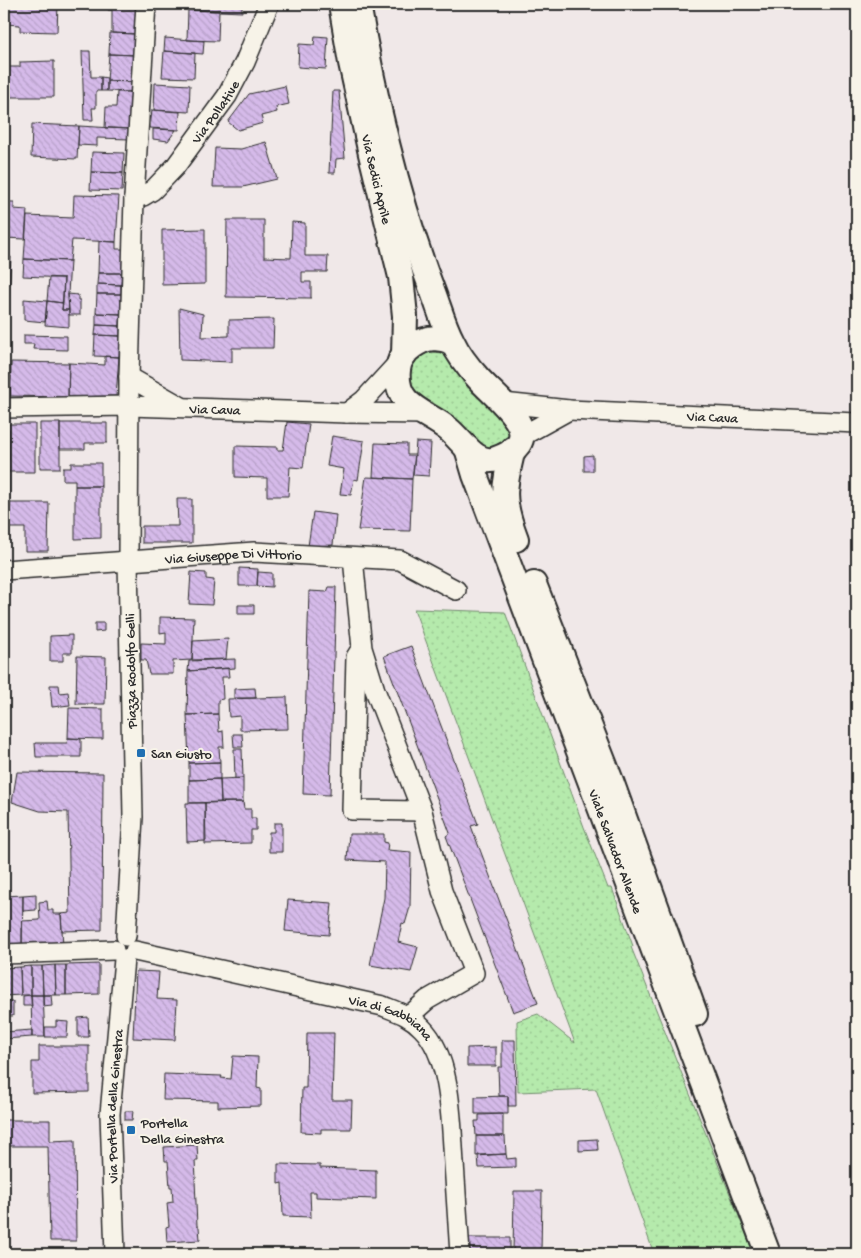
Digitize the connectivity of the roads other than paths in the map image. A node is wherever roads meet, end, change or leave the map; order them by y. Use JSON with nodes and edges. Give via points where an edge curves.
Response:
{"nodes":[{"id":1,"x":146,"y":4,"type":"edge"},
{"id":2,"x":269,"y":4,"type":"edge"},
{"id":3,"x":341,"y":4,"type":"edge"},
{"id":4,"x":358,"y":4,"type":"edge"},
{"id":5,"x":134,"y":198,"type":"junction"},
{"id":6,"x":452,"y":342,"type":"junction"},
{"id":7,"x":401,"y":358,"type":"junction"},
{"id":8,"x":129,"y":377,"type":"junction"},
{"id":9,"x":503,"y":403,"type":"junction"},
{"id":10,"x":129,"y":406,"type":"junction"},
{"id":11,"x":183,"y":407,"type":"junction"},
{"id":12,"x":4,"y":408,"type":"edge"},
{"id":13,"x":569,"y":410,"type":"junction"},
{"id":14,"x":347,"y":413,"type":"junction"},
{"id":15,"x":426,"y":414,"type":"junction"},
{"id":16,"x":857,"y":423,"type":"edge"},
{"id":17,"x":517,"y":442,"type":"junction"},
{"id":18,"x":467,"y":448,"type":"junction"},
{"id":19,"x":353,"y":558,"type":"junction"},
{"id":20,"x":128,"y":560,"type":"junction"},
{"id":21,"x":4,"y":570,"type":"edge"},
{"id":22,"x":456,"y":590,"type":"dead end"},
{"id":23,"x":362,"y":648,"type":"junction"},
{"id":24,"x":422,"y":812,"type":"junction"},
{"id":25,"x":125,"y":949,"type":"junction"},
{"id":26,"x":4,"y":954,"type":"edge"},
{"id":27,"x":409,"y":1016,"type":"junction"},
{"id":28,"x":115,"y":1254,"type":"edge"},
{"id":29,"x":460,"y":1254,"type":"edge"},
{"id":30,"x":768,"y":1254,"type":"edge"},
{"id":31,"x":784,"y":1254,"type":"edge"}],
"edges":[{"from":1,"to":5,"type":"street"},
{"from":2,"to":5,"type":"street","name":"Via Pollative","via":[[227,96],[175,166],[153,190]]},
{"from":3,"to":7,"type":"main road","name":"Via Sedici Aprile","via":[[367,136],[401,277],[405,316]]},
{"from":4,"to":6,"type":"main road","name":"Via Sedici Aprile","via":[[368,63],[394,173],[422,264]]},
{"from":5,"to":8,"type":"street"},
{"from":6,"to":7,"type":"main road","via":[[436,337],[426,339],[409,348]]},
{"from":6,"to":9,"type":"main road","name":"Via Sedici Aprile","via":[[478,379]]},
{"from":7,"to":14,"type":"street","via":[[364,400]]},
{"from":7,"to":15,"type":"main road","name":"Via Sedici Aprile","via":[[398,375],[402,394],[408,403]]},
{"from":8,"to":10,"type":"street"},
{"from":8,"to":11,"type":"street"},
{"from":9,"to":13,"type":"street","name":"Via Cava"},
{"from":9,"to":17,"type":"main road","name":"Via Sedici Aprile","via":[[521,430]]},
{"from":10,"to":11,"type":"street","name":"Via Cava"},
{"from":10,"to":12,"type":"street","name":"Via Cava"},
{"from":10,"to":20,"type":"street","name":"Piazza Rodolfo Gelli"},
{"from":11,"to":14,"type":"street","name":"Via Cava"},
{"from":13,"to":16,"type":"street","name":"Via Cava"},
{"from":13,"to":17,"type":"street"},
{"from":14,"to":15,"type":"street","name":"Via Cava"},
{"from":15,"to":18,"type":"main road","name":"Via Sedici Aprile","via":[[448,428]]},
{"from":17,"to":18,"type":"main road","via":[[489,460],[476,456]]},
{"from":17,"to":31,"type":"main road","name":"Viale Salvador Allende","via":[[504,490],[510,524],[611,781]]},
{"from":18,"to":30,"type":"main road","name":"Viale Salvador Allende"},
{"from":19,"to":20,"type":"street","name":"Via Giuseppe Di Vittorio","via":[[254,552]]},
{"from":19,"to":22,"type":"street","name":"Via Giuseppe Di Vittorio","via":[[400,560]]},
{"from":19,"to":23,"type":"street"},
{"from":20,"to":21,"type":"street","name":"Via Giuseppe Di Vittorio"},
{"from":20,"to":25,"type":"street","name":"Piazza Rodolfo Gelli","via":[[133,817]]},
{"from":23,"to":24,"type":"street"},
{"from":23,"to":24,"type":"street","via":[[356,657],[352,810]]},
{"from":24,"to":27,"type":"street","via":[[442,892],[474,973],[427,1000]]},
{"from":25,"to":26,"type":"street","name":"Via di Gabbiana"},
{"from":25,"to":27,"type":"street","name":"Via di Gabbiana","via":[[383,1006]]},
{"from":25,"to":28,"type":"street","name":"Via Portella della Ginestra","via":[[110,1114]]},
{"from":27,"to":29,"type":"street","name":"Via di Gabbiana","via":[[424,1029],[444,1067],[449,1094]]}]}
